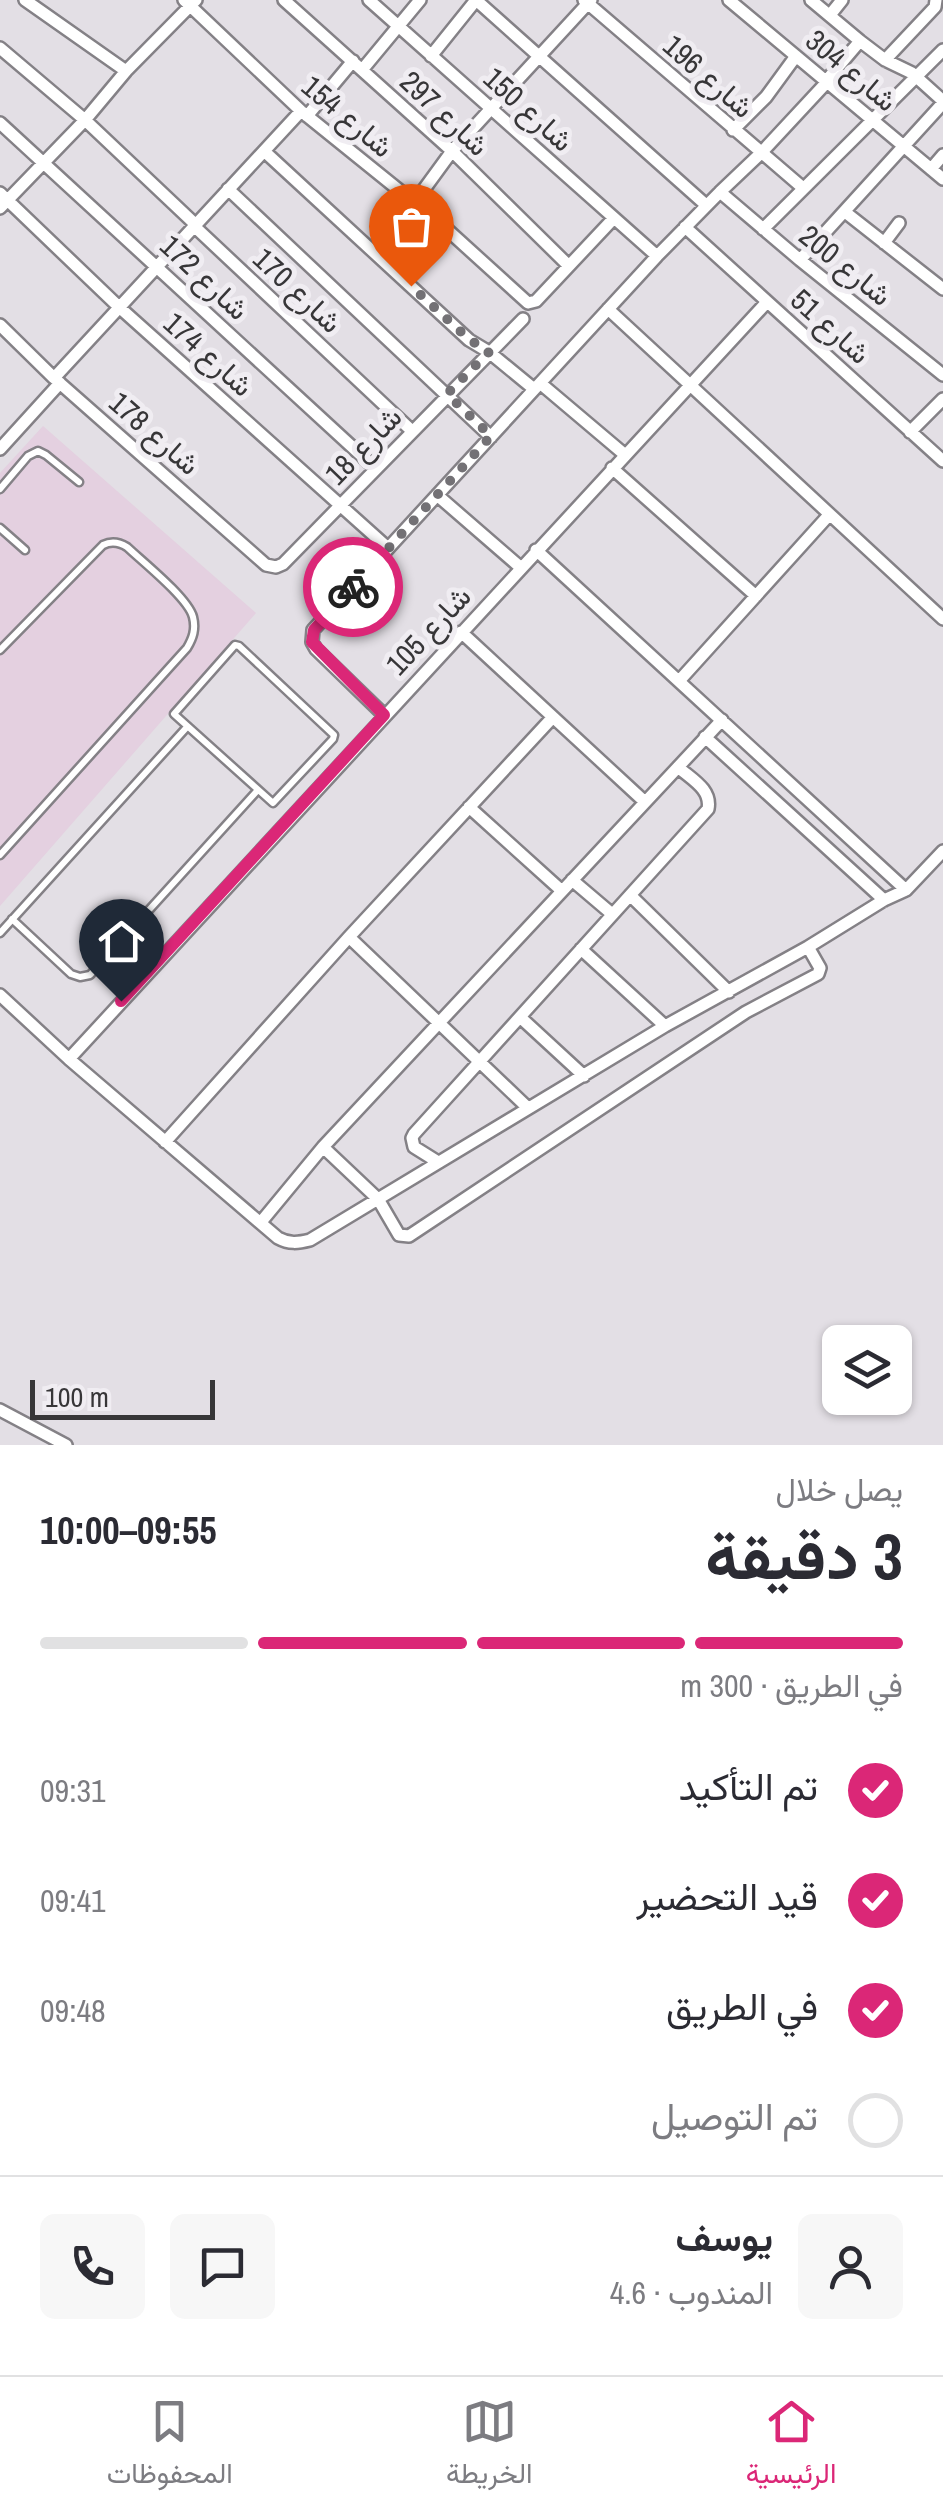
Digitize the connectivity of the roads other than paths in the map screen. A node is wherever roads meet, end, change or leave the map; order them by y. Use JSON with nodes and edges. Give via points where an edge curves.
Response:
{"nodes":[{"id":1,"x":25,"y":0,"type":"edge"},
{"id":2,"x":284,"y":0,"type":"edge"},
{"id":3,"x":369,"y":0,"type":"edge"},
{"id":4,"x":420,"y":0,"type":"edge"},
{"id":5,"x":476,"y":0,"type":"edge"},
{"id":6,"x":729,"y":0,"type":"edge"},
{"id":7,"x":811,"y":0,"type":"edge"},
{"id":8,"x":842,"y":0,"type":"edge"},
{"id":9,"x":936,"y":0,"type":"edge"},
{"id":10,"x":587,"y":1,"type":"edge"},
{"id":11,"x":190,"y":2,"type":"edge"},
{"id":12,"x":830,"y":15,"type":"junction"},
{"id":13,"x":399,"y":26,"type":"junction"},
{"id":14,"x":860,"y":41,"type":"junction"},
{"id":15,"x":0,"y":48,"type":"edge"},
{"id":16,"x":943,"y":50,"type":"edge"},
{"id":17,"x":431,"y":56,"type":"junction"},
{"id":18,"x":541,"y":56,"type":"junction"},
{"id":19,"x":796,"y":56,"type":"junction"},
{"id":20,"x":885,"y":60,"type":"junction"},
{"id":21,"x":357,"y":66,"type":"junction"},
{"id":22,"x":126,"y":71,"type":"junction"},
{"id":23,"x":916,"y":76,"type":"junction"},
{"id":24,"x":827,"y":82,"type":"junction"},
{"id":25,"x":943,"y":102,"type":"edge"},
{"id":26,"x":491,"y":109,"type":"junction"},
{"id":27,"x":304,"y":113,"type":"junction"},
{"id":28,"x":872,"y":119,"type":"junction"},
{"id":29,"x":84,"y":120,"type":"junction"},
{"id":30,"x":0,"y":124,"type":"edge"},
{"id":31,"x":734,"y":130,"type":"junction"},
{"id":32,"x":904,"y":146,"type":"junction"},
{"id":33,"x":264,"y":150,"type":"junction"},
{"id":34,"x":452,"y":151,"type":"junction"},
{"id":35,"x":761,"y":153,"type":"junction"},
{"id":36,"x":943,"y":155,"type":"edge"},
{"id":37,"x":43,"y":164,"type":"junction"},
{"id":38,"x":931,"y":168,"type":"junction"},
{"id":39,"x":943,"y":179,"type":"edge"},
{"id":40,"x":803,"y":188,"type":"junction"},
{"id":41,"x":228,"y":189,"type":"junction"},
{"id":42,"x":720,"y":192,"type":"junction"},
{"id":43,"x":3,"y":200,"type":"edge"},
{"id":44,"x":414,"y":203,"type":"junction"},
{"id":45,"x":706,"y":206,"type":"junction"},
{"id":46,"x":845,"y":212,"type":"junction"},
{"id":47,"x":614,"y":218,"type":"junction"},
{"id":48,"x":900,"y":223,"type":"dead end"},
{"id":49,"x":195,"y":226,"type":"junction"},
{"id":50,"x":684,"y":227,"type":"junction"},
{"id":51,"x":763,"y":229,"type":"junction"},
{"id":52,"x":884,"y":242,"type":"junction"},
{"id":53,"x":657,"y":256,"type":"junction"},
{"id":54,"x":800,"y":260,"type":"junction"},
{"id":55,"x":569,"y":266,"type":"junction"},
{"id":56,"x":157,"y":267,"type":"junction"},
{"id":57,"x":943,"y":289,"type":"edge"},
{"id":58,"x":768,"y":302,"type":"junction"},
{"id":59,"x":119,"y":306,"type":"junction"},
{"id":60,"x":608,"y":309,"type":"junction"},
{"id":61,"x":523,"y":319,"type":"dead end"},
{"id":62,"x":0,"y":325,"type":"edge"},
{"id":63,"x":489,"y":352,"type":"junction"},
{"id":64,"x":943,"y":375,"type":"edge"},
{"id":65,"x":57,"y":380,"type":"junction"},
{"id":66,"x":538,"y":386,"type":"junction"},
{"id":67,"x":689,"y":386,"type":"junction"},
{"id":68,"x":447,"y":394,"type":"junction"},
{"id":69,"x":943,"y":399,"type":"edge"},
{"id":70,"x":412,"y":431,"type":"junction"},
{"id":71,"x":910,"y":432,"type":"junction"},
{"id":72,"x":491,"y":436,"type":"junction"},
{"id":73,"x":2,"y":444,"type":"edge"},
{"id":74,"x":624,"y":454,"type":"junction"},
{"id":75,"x":943,"y":462,"type":"edge"},
{"id":76,"x":376,"y":468,"type":"junction"},
{"id":77,"x":612,"y":468,"type":"junction"},
{"id":78,"x":78,"y":482,"type":"dead end"},
{"id":79,"x":0,"y":490,"type":"edge"},
{"id":80,"x":437,"y":495,"type":"junction"},
{"id":81,"x":340,"y":505,"type":"junction"},
{"id":82,"x":829,"y":515,"type":"junction"},
{"id":83,"x":0,"y":528,"type":"edge"},
{"id":84,"x":388,"y":548,"type":"junction"},
{"id":85,"x":26,"y":550,"type":"dead end"},
{"id":86,"x":536,"y":550,"type":"junction"},
{"id":87,"x":283,"y":564,"type":"joint"},
{"id":88,"x":520,"y":567,"type":"junction"},
{"id":89,"x":756,"y":596,"type":"junction"},
{"id":90,"x":941,"y":614,"type":"edge"},
{"id":91,"x":460,"y":632,"type":"junction"},
{"id":92,"x":2,"y":643,"type":"edge"},
{"id":93,"x":680,"y":681,"type":"junction"},
{"id":94,"x":384,"y":715,"type":"junction"},
{"id":95,"x":552,"y":717,"type":"junction"},
{"id":96,"x":722,"y":720,"type":"junction"},
{"id":97,"x":187,"y":727,"type":"junction"},
{"id":98,"x":705,"y":737,"type":"junction"},
{"id":99,"x":678,"y":767,"type":"junction"},
{"id":100,"x":257,"y":791,"type":"junction"},
{"id":101,"x":645,"y":802,"type":"junction"},
{"id":102,"x":470,"y":807,"type":"junction"},
{"id":103,"x":943,"y":850,"type":"edge"},
{"id":104,"x":0,"y":856,"type":"edge"},
{"id":105,"x":572,"y":880,"type":"junction"},
{"id":106,"x":906,"y":890,"type":"junction"},
{"id":107,"x":562,"y":891,"type":"junction"},
{"id":108,"x":630,"y":895,"type":"junction"},
{"id":109,"x":884,"y":900,"type":"junction"},
{"id":110,"x":612,"y":914,"type":"junction"},
{"id":111,"x":12,"y":919,"type":"junction"},
{"id":112,"x":0,"y":933,"type":"edge"},
{"id":113,"x":349,"y":937,"type":"junction"},
{"id":114,"x":808,"y":947,"type":"junction"},
{"id":115,"x":582,"y":948,"type":"junction"},
{"id":116,"x":729,"y":992,"type":"junction"},
{"id":117,"x":0,"y":995,"type":"edge"},
{"id":118,"x":520,"y":1017,"type":"junction"},
{"id":119,"x":439,"y":1022,"type":"junction"},
{"id":120,"x":665,"y":1026,"type":"junction"},
{"id":121,"x":69,"y":1058,"type":"junction"},
{"id":122,"x":480,"y":1062,"type":"junction"},
{"id":123,"x":584,"y":1076,"type":"junction"},
{"id":124,"x":528,"y":1108,"type":"junction"},
{"id":125,"x":165,"y":1142,"type":"junction"},
{"id":126,"x":324,"y":1147,"type":"junction"},
{"id":127,"x":438,"y":1162,"type":"junction"},
{"id":128,"x":378,"y":1199,"type":"junction"},
{"id":129,"x":261,"y":1222,"type":"junction"},
{"id":130,"x":0,"y":1410,"type":"edge"},
{"id":131,"x":66,"y":1445,"type":"edge"}],
"edges":[{"from":1,"to":22,"type":"street"},
{"from":2,"to":21,"type":"street","name":"شارع 297"},
{"from":3,"to":13,"type":"street","name":"شارع 150"},
{"from":4,"to":13,"type":"street"},
{"from":5,"to":17,"type":"street"},
{"from":5,"to":18,"type":"street"},
{"from":6,"to":19,"type":"street","name":"شارع 304"},
{"from":7,"to":12,"type":"street"},
{"from":8,"to":12,"type":"street"},
{"from":9,"to":20,"type":"street"},
{"from":10,"to":18,"type":"street"},
{"from":10,"to":31,"type":"street","name":"شارع 196"},
{"from":11,"to":22,"type":"street"},
{"from":11,"to":27,"type":"street","name":"شارع 154"},
{"from":12,"to":14,"type":"street"},
{"from":13,"to":17,"type":"street","name":"شارع 150"},
{"from":13,"to":21,"type":"street"},
{"from":14,"to":20,"type":"street"},
{"from":14,"to":24,"type":"street"},
{"from":15,"to":29,"type":"street","name":"شارع 170"},
{"from":16,"to":23,"type":"street"},
{"from":17,"to":26,"type":"street","name":"شارع 150"},
{"from":18,"to":26,"type":"street"},
{"from":18,"to":45,"type":"street"},
{"from":19,"to":24,"type":"street","name":"شارع 304"},
{"from":19,"to":31,"type":"street"},
{"from":20,"to":23,"type":"street"},
{"from":21,"to":27,"type":"street"},
{"from":21,"to":34,"type":"street","name":"شارع 297"},
{"from":22,"to":29,"type":"street"},
{"from":23,"to":25,"type":"street"},
{"from":23,"to":28,"type":"street"},
{"from":24,"to":28,"type":"street","name":"شارع 304"},
{"from":24,"to":35,"type":"street"},
{"from":25,"to":32,"type":"street"},
{"from":26,"to":34,"type":"street"},
{"from":26,"to":47,"type":"street","name":"شارع 150"},
{"from":27,"to":33,"type":"street"},
{"from":27,"to":44,"type":"street","name":"شارع 154"},
{"from":28,"to":32,"type":"street","name":"شارع 304"},
{"from":28,"to":40,"type":"street"},
{"from":29,"to":37,"type":"street"},
{"from":29,"to":49,"type":"street","name":"شارع 170"},
{"from":30,"to":37,"type":"street","name":"شارع 172"},
{"from":31,"to":35,"type":"street","name":"شارع 196"},
{"from":32,"to":38,"type":"street","name":"شارع 304"},
{"from":32,"to":46,"type":"street"},
{"from":33,"to":41,"type":"street"},
{"from":33,"to":63,"type":"street"},
{"from":34,"to":44,"type":"street"},
{"from":34,"to":55,"type":"street","name":"شارع 297"},
{"from":35,"to":40,"type":"street","name":"شارع 196"},
{"from":35,"to":42,"type":"street"},
{"from":36,"to":38,"type":"street"},
{"from":37,"to":43,"type":"street"},
{"from":37,"to":56,"type":"street","name":"شارع 172"},
{"from":38,"to":39,"type":"street","name":"شارع 304"},
{"from":40,"to":51,"type":"street"},
{"from":41,"to":49,"type":"street"},
{"from":41,"to":68,"type":"street"},
{"from":42,"to":45,"type":"street"},
{"from":42,"to":51,"type":"street","name":"شارع 200"},
{"from":43,"to":59,"type":"street","name":"شارع 174"},
{"from":44,"to":55,"type":"street","name":"شارع 154","via":[[528,303]]},
{"from":45,"to":50,"type":"street"},
{"from":46,"to":52,"type":"street"},
{"from":46,"to":54,"type":"street"},
{"from":47,"to":53,"type":"street","name":"شارع 150"},
{"from":47,"to":55,"type":"street","name":"شارع 154"},
{"from":48,"to":52,"type":"street"},
{"from":49,"to":56,"type":"street"},
{"from":49,"to":70,"type":"street","name":"شارع 170"},
{"from":50,"to":53,"type":"street"},
{"from":50,"to":58,"type":"street","name":"شارع 51"},
{"from":51,"to":54,"type":"street","name":"شارع 200"},
{"from":52,"to":57,"type":"street"},
{"from":53,"to":60,"type":"street"},
{"from":54,"to":64,"type":"street","name":"شارع 200"},
{"from":56,"to":59,"type":"street"},
{"from":56,"to":76,"type":"street","name":"شارع 172"},
{"from":58,"to":67,"type":"street","name":"شارع 105"},
{"from":58,"to":71,"type":"street","name":"شارع 51"},
{"from":59,"to":65,"type":"street"},
{"from":59,"to":81,"type":"street","name":"شارع 174"},
{"from":60,"to":66,"type":"street"},
{"from":60,"to":67,"type":"street"},
{"from":61,"to":63,"type":"street","name":"شارع 18"},
{"from":62,"to":65,"type":"street","name":"شارع 178"},
{"from":63,"to":66,"type":"street"},
{"from":63,"to":68,"type":"street","name":"شارع 18"},
{"from":65,"to":73,"type":"street"},
{"from":65,"to":87,"type":"street","name":"شارع 178","via":[[266,565]]},
{"from":66,"to":72,"type":"street"},
{"from":66,"to":74,"type":"street"},
{"from":67,"to":74,"type":"street","name":"شارع 105"},
{"from":67,"to":82,"type":"street"},
{"from":68,"to":70,"type":"street","name":"شارع 18"},
{"from":68,"to":72,"type":"street"},
{"from":69,"to":71,"type":"street"},
{"from":70,"to":76,"type":"street","name":"شارع 18"},
{"from":71,"to":75,"type":"street","name":"شارع 51"},
{"from":72,"to":80,"type":"street"},
{"from":74,"to":77,"type":"street","name":"شارع 105"},
{"from":76,"to":81,"type":"street","name":"شارع 18"},
{"from":77,"to":86,"type":"street","name":"شارع 105"},
{"from":77,"to":89,"type":"street"},
{"from":78,"to":79,"type":"lane","via":[[46,454],[34,452]]},
{"from":80,"to":84,"type":"street"},
{"from":80,"to":88,"type":"street"},
{"from":81,"to":84,"type":"street","name":"شارع 174"},
{"from":81,"to":87,"type":"street","name":"شارع 18"},
{"from":82,"to":89,"type":"street"},
{"from":82,"to":90,"type":"street"},
{"from":83,"to":85,"type":"lane"},
{"from":84,"to":94,"type":"street","via":[[311,636],[316,649]]},
{"from":86,"to":88,"type":"street","name":"شارع 105"},
{"from":86,"to":93,"type":"street"},
{"from":88,"to":91,"type":"street","name":"شارع 105"},
{"from":89,"to":93,"type":"street"},
{"from":91,"to":94,"type":"street","name":"شارع 105"},
{"from":91,"to":95,"type":"street"},
{"from":92,"to":104,"type":"lane","via":[[102,545],[113,542],[127,547],[181,599],[194,626],[187,648]]},
{"from":93,"to":96,"type":"street"},
{"from":94,"to":121,"type":"street","name":"شارع 105"},
{"from":95,"to":101,"type":"street"},
{"from":95,"to":102,"type":"street"},
{"from":96,"to":98,"type":"street"},
{"from":96,"to":106,"type":"street"},
{"from":97,"to":100,"type":"lane"},
{"from":97,"to":100,"type":"lane","via":[[174,711],[239,646],[334,735],[276,802]]},
{"from":97,"to":111,"type":"lane"},
{"from":98,"to":99,"type":"street"},
{"from":98,"to":109,"type":"street"},
{"from":99,"to":101,"type":"street"},
{"from":99,"to":108,"type":"street","via":[[708,794],[708,809]]},
{"from":100,"to":111,"type":"lane","via":[[90,974],[71,974]]},
{"from":101,"to":105,"type":"street"},
{"from":102,"to":107,"type":"street"},
{"from":102,"to":113,"type":"street"},
{"from":103,"to":106,"type":"street"},
{"from":105,"to":107,"type":"street"},
{"from":105,"to":110,"type":"street"},
{"from":106,"to":109,"type":"street"},
{"from":107,"to":119,"type":"street"},
{"from":108,"to":110,"type":"street"},
{"from":108,"to":116,"type":"street"},
{"from":109,"to":114,"type":"street"},
{"from":110,"to":115,"type":"street"},
{"from":111,"to":112,"type":"lane"},
{"from":113,"to":119,"type":"street"},
{"from":113,"to":125,"type":"street"},
{"from":114,"to":116,"type":"street"},
{"from":114,"to":128,"type":"street","via":[[818,974],[746,1012],[409,1236],[399,1234]]},
{"from":115,"to":118,"type":"street"},
{"from":115,"to":120,"type":"street"},
{"from":116,"to":120,"type":"street"},
{"from":117,"to":121,"type":"street"},
{"from":118,"to":122,"type":"street"},
{"from":118,"to":123,"type":"street"},
{"from":119,"to":122,"type":"street"},
{"from":119,"to":126,"type":"street"},
{"from":120,"to":123,"type":"street"},
{"from":121,"to":125,"type":"street"},
{"from":122,"to":124,"type":"street"},
{"from":122,"to":127,"type":"street","via":[[412,1138]]},
{"from":123,"to":124,"type":"street"},
{"from":124,"to":127,"type":"street"},
{"from":125,"to":129,"type":"street"},
{"from":126,"to":128,"type":"street"},
{"from":126,"to":129,"type":"street"},
{"from":127,"to":128,"type":"street"},
{"from":128,"to":129,"type":"street","via":[[298,1243],[284,1241]]},
{"from":130,"to":131,"type":"street"}]}
